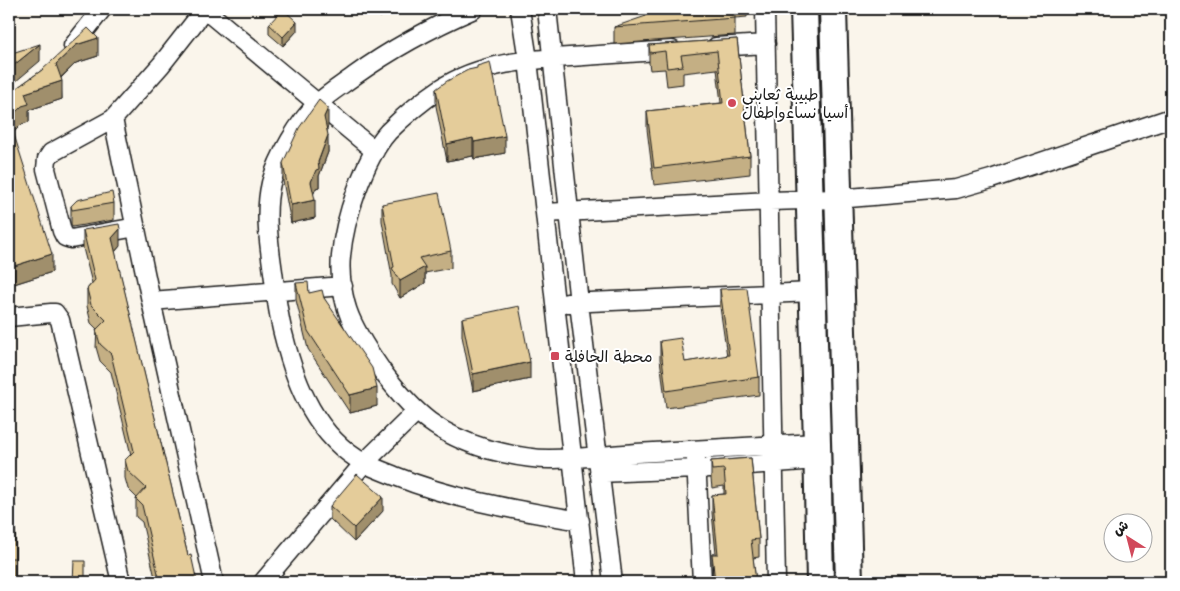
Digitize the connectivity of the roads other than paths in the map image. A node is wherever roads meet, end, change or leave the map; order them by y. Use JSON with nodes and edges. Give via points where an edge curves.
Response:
{"nodes":[{"id":1,"x":102,"y":9,"type":"edge"},
{"id":2,"x":205,"y":9,"type":"edge"},
{"id":3,"x":474,"y":9,"type":"edge"},
{"id":4,"x":520,"y":9,"type":"edge"},
{"id":5,"x":547,"y":9,"type":"edge"},
{"id":6,"x":765,"y":9,"type":"edge"},
{"id":7,"x":804,"y":9,"type":"edge"},
{"id":8,"x":832,"y":9,"type":"edge"},
{"id":9,"x":766,"y":44,"type":"junction"},
{"id":10,"x":61,"y":58,"type":"edge"},
{"id":11,"x":553,"y":58,"type":"junction"},
{"id":12,"x":528,"y":60,"type":"junction"},
{"id":13,"x":318,"y":104,"type":"junction"},
{"id":14,"x":113,"y":118,"type":"junction"},
{"id":15,"x":1171,"y":118,"type":"edge"},
{"id":16,"x":375,"y":151,"type":"junction"},
{"id":17,"x":837,"y":199,"type":"junction"},
{"id":18,"x":809,"y":200,"type":"junction"},
{"id":19,"x":770,"y":201,"type":"junction"},
{"id":20,"x":569,"y":212,"type":"junction"},
{"id":21,"x":545,"y":213,"type":"junction"},
{"id":22,"x":136,"y":227,"type":"junction"},
{"id":23,"x":343,"y":286,"type":"junction"},
{"id":24,"x":276,"y":291,"type":"junction"},
{"id":25,"x":812,"y":292,"type":"junction"},
{"id":26,"x":771,"y":295,"type":"junction"},
{"id":27,"x":151,"y":301,"type":"junction"},
{"id":28,"x":554,"y":303,"type":"junction"},
{"id":29,"x":578,"y":303,"type":"junction"},
{"id":30,"x":9,"y":317,"type":"edge"},
{"id":31,"x":416,"y":412,"type":"junction"},
{"id":32,"x":773,"y":446,"type":"junction"},
{"id":33,"x":695,"y":450,"type":"junction"},
{"id":34,"x":817,"y":451,"type":"junction"},
{"id":35,"x":596,"y":456,"type":"junction"},
{"id":36,"x":573,"y":457,"type":"junction"},
{"id":37,"x":364,"y":463,"type":"junction"},
{"id":38,"x":773,"y":464,"type":"junction"},
{"id":39,"x":696,"y":469,"type":"junction"},
{"id":40,"x":599,"y":473,"type":"junction"},
{"id":41,"x":580,"y":521,"type":"junction"},
{"id":42,"x":121,"y":582,"type":"edge"},
{"id":43,"x":214,"y":582,"type":"edge"},
{"id":44,"x":264,"y":582,"type":"edge"},
{"id":45,"x":586,"y":582,"type":"edge"},
{"id":46,"x":612,"y":582,"type":"edge"},
{"id":47,"x":702,"y":582,"type":"edge"},
{"id":48,"x":776,"y":582,"type":"edge"},
{"id":49,"x":820,"y":582,"type":"edge"},
{"id":50,"x":849,"y":582,"type":"edge"}],
"edges":[{"from":1,"to":10,"type":"street"},
{"from":2,"to":13,"type":"street"},
{"from":2,"to":14,"type":"street"},
{"from":3,"to":13,"type":"street","via":[[412,38]]},
{"from":4,"to":12,"type":"street"},
{"from":5,"to":11,"type":"street"},
{"from":6,"to":9,"type":"street"},
{"from":7,"to":18,"type":"highway"},
{"from":8,"to":17,"type":"highway"},
{"from":9,"to":11,"type":"street"},
{"from":9,"to":19,"type":"street"},
{"from":11,"to":12,"type":"street"},
{"from":11,"to":20,"type":"street"},
{"from":12,"to":16,"type":"street","via":[[469,74],[441,89],[388,133]]},
{"from":12,"to":21,"type":"street"},
{"from":13,"to":16,"type":"street"},
{"from":13,"to":24,"type":"street","via":[[297,130],[278,162],[270,185],[268,235]]},
{"from":14,"to":22,"type":"street"},
{"from":14,"to":22,"type":"street","via":[[51,153],[46,159],[46,169],[62,231],[67,238]]},
{"from":15,"to":17,"type":"street","via":[[956,188]]},
{"from":16,"to":23,"type":"street","via":[[354,197],[346,230],[340,258]]},
{"from":17,"to":18,"type":"street"},
{"from":17,"to":50,"type":"highway"},
{"from":18,"to":19,"type":"street"},
{"from":18,"to":25,"type":"highway"},
{"from":19,"to":20,"type":"street"},
{"from":19,"to":26,"type":"street"},
{"from":20,"to":21,"type":"street"},
{"from":20,"to":29,"type":"street"},
{"from":21,"to":28,"type":"street"},
{"from":22,"to":27,"type":"street"},
{"from":23,"to":24,"type":"street"},
{"from":23,"to":31,"type":"street","via":[[350,316],[363,342]]},
{"from":24,"to":27,"type":"street"},
{"from":24,"to":37,"type":"street","via":[[280,320],[300,390],[323,428],[340,446]]},
{"from":25,"to":26,"type":"street"},
{"from":25,"to":34,"type":"highway"},
{"from":26,"to":29,"type":"street"},
{"from":26,"to":32,"type":"street"},
{"from":27,"to":43,"type":"street"},
{"from":28,"to":29,"type":"street"},
{"from":28,"to":36,"type":"street"},
{"from":29,"to":35,"type":"street"},
{"from":30,"to":42,"type":"street","via":[[51,313],[60,320]]},
{"from":31,"to":36,"type":"street","via":[[451,435],[488,449],[548,459]]},
{"from":31,"to":37,"type":"street"},
{"from":32,"to":33,"type":"street"},
{"from":32,"to":34,"type":"street"},
{"from":32,"to":38,"type":"street"},
{"from":33,"to":35,"type":"street"},
{"from":33,"to":39,"type":"street"},
{"from":34,"to":38,"type":"street"},
{"from":34,"to":49,"type":"highway"},
{"from":35,"to":36,"type":"street"},
{"from":35,"to":40,"type":"street"},
{"from":36,"to":41,"type":"street"},
{"from":37,"to":41,"type":"street","via":[[420,486],[474,501]]},
{"from":37,"to":44,"type":"street"},
{"from":38,"to":39,"type":"street"},
{"from":38,"to":48,"type":"street"},
{"from":39,"to":40,"type":"street"},
{"from":39,"to":47,"type":"street"},
{"from":40,"to":46,"type":"street"},
{"from":41,"to":45,"type":"street"}]}
